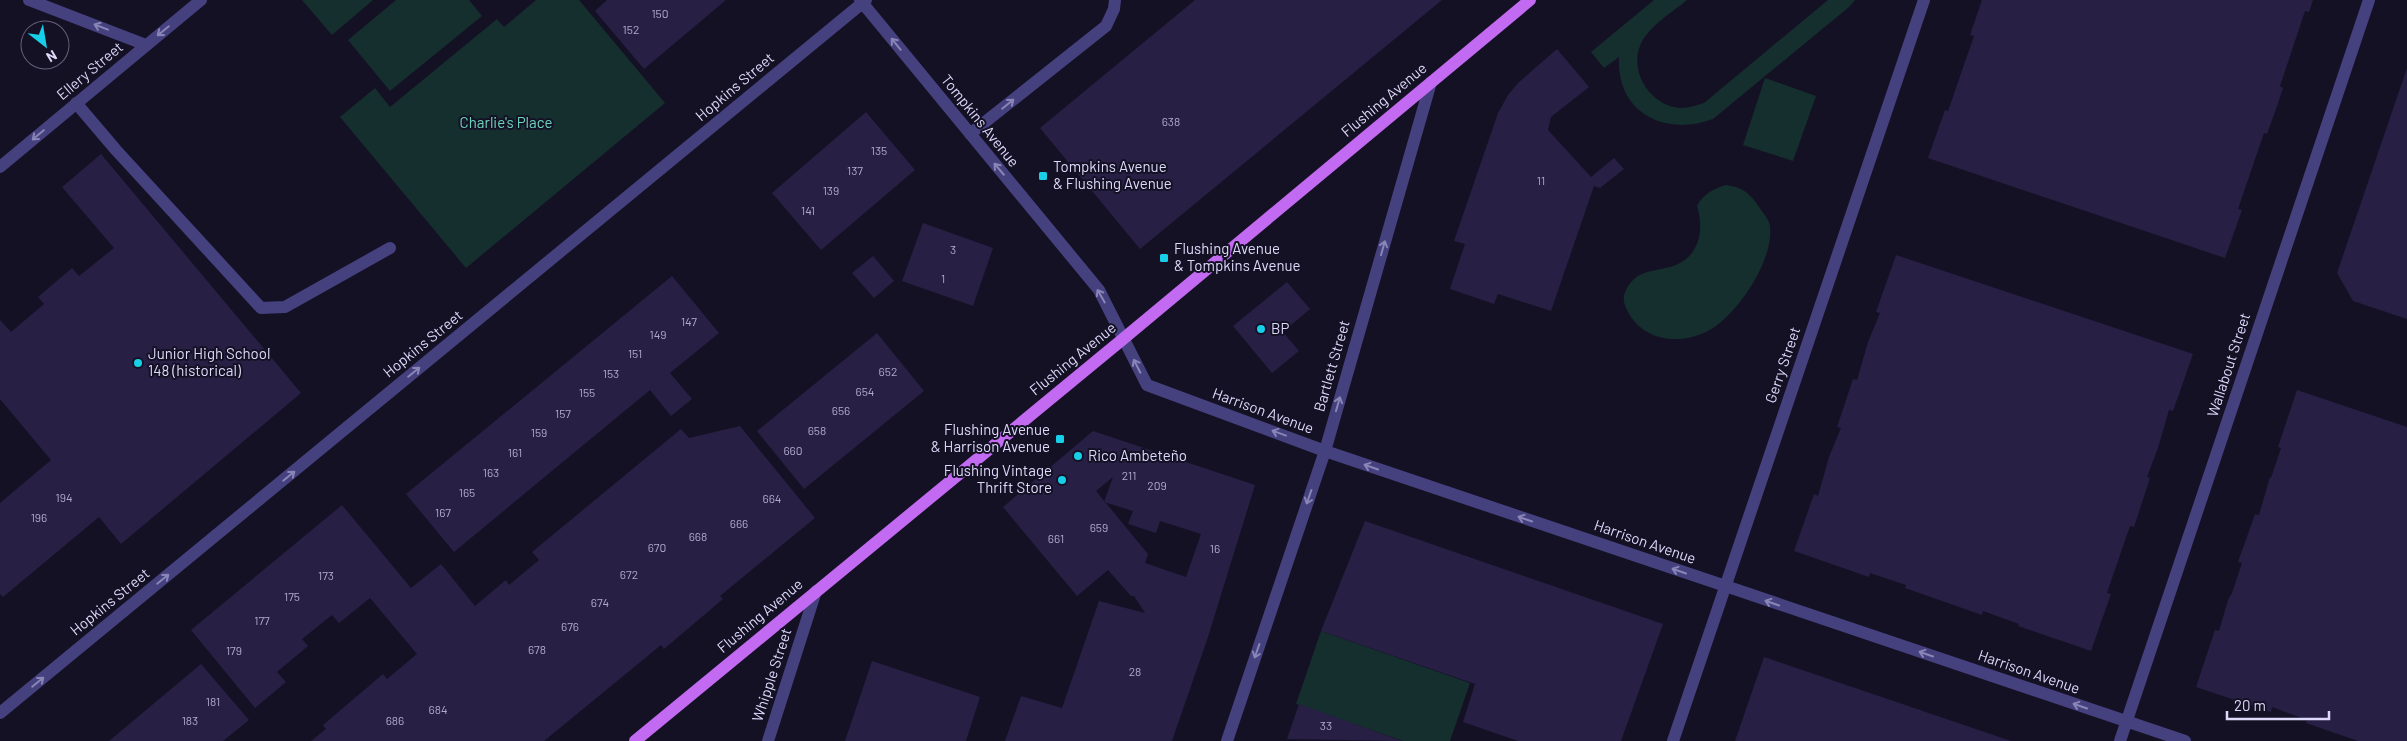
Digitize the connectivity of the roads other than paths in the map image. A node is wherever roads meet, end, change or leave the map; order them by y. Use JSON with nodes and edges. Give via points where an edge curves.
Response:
{"nodes":[{"id":1,"x":29,"y":0,"type":"edge"},
{"id":2,"x":201,"y":0,"type":"edge"},
{"id":3,"x":1115,"y":0,"type":"edge"},
{"id":4,"x":1530,"y":0,"type":"edge"},
{"id":5,"x":1924,"y":0,"type":"edge"},
{"id":6,"x":2368,"y":0,"type":"edge"},
{"id":7,"x":863,"y":1,"type":"edge"},
{"id":8,"x":146,"y":44,"type":"junction"},
{"id":9,"x":1431,"y":82,"type":"junction"},
{"id":10,"x":76,"y":103,"type":"junction"},
{"id":11,"x":970,"y":134,"type":"junction"},
{"id":12,"x":0,"y":167,"type":"edge"},
{"id":13,"x":390,"y":248,"type":"dead end"},
{"id":14,"x":1123,"y":339,"type":"junction"},
{"id":15,"x":1325,"y":451,"type":"junction"},
{"id":16,"x":1725,"y":587,"type":"junction"},
{"id":17,"x":816,"y":591,"type":"junction"},
{"id":18,"x":0,"y":713,"type":"edge"},
{"id":19,"x":2127,"y":722,"type":"junction"},
{"id":20,"x":635,"y":741,"type":"edge"},
{"id":21,"x":768,"y":741,"type":"edge"},
{"id":22,"x":1227,"y":741,"type":"edge"},
{"id":23,"x":1673,"y":741,"type":"edge"},
{"id":24,"x":2120,"y":741,"type":"edge"},
{"id":25,"x":2185,"y":741,"type":"edge"}],
"edges":[{"from":8,"to":1,"type":"street","one_way":true},
{"from":2,"to":8,"type":"street","name":"Ellery Street","one_way":true},
{"from":11,"to":3,"type":"street","one_way":true,"via":[[1106,26]]},
{"from":4,"to":9,"type":"main road","name":"Flushing Avenue"},
{"from":5,"to":16,"type":"street","name":"Gerry Street"},
{"from":6,"to":19,"type":"street","name":"Wallabout Street"},
{"from":11,"to":7,"type":"street","name":"Tompkins Avenue","one_way":true},
{"from":18,"to":7,"type":"street","name":"Hopkins Street","one_way":true},
{"from":8,"to":10,"type":"street","name":"Ellery Street"},
{"from":9,"to":14,"type":"main road","name":"Flushing Avenue"},
{"from":15,"to":9,"type":"street","name":"Bartlett Street","one_way":true},
{"from":10,"to":12,"type":"street","name":"Ellery Street","one_way":true},
{"from":10,"to":13,"type":"street","via":[[261,308],[285,308]]},
{"from":14,"to":11,"type":"street","name":"Tompkins Avenue","one_way":true,"via":[[1098,290]]},
{"from":15,"to":14,"type":"street","name":"Harrison Avenue","one_way":true,"via":[[1147,385]]},
{"from":14,"to":17,"type":"main road","name":"Flushing Avenue"},
{"from":16,"to":15,"type":"street","name":"Harrison Avenue","one_way":true},
{"from":15,"to":22,"type":"street","name":"Bartlett Street","one_way":true},
{"from":19,"to":16,"type":"street","name":"Harrison Avenue","one_way":true},
{"from":16,"to":23,"type":"street","name":"Gerry Street"},
{"from":17,"to":20,"type":"main road","name":"Flushing Avenue"},
{"from":17,"to":21,"type":"street","name":"Whipple Street"},
{"from":19,"to":24,"type":"street","name":"Wallabout Street"},
{"from":19,"to":25,"type":"street","name":"Harrison Avenue"}]}
